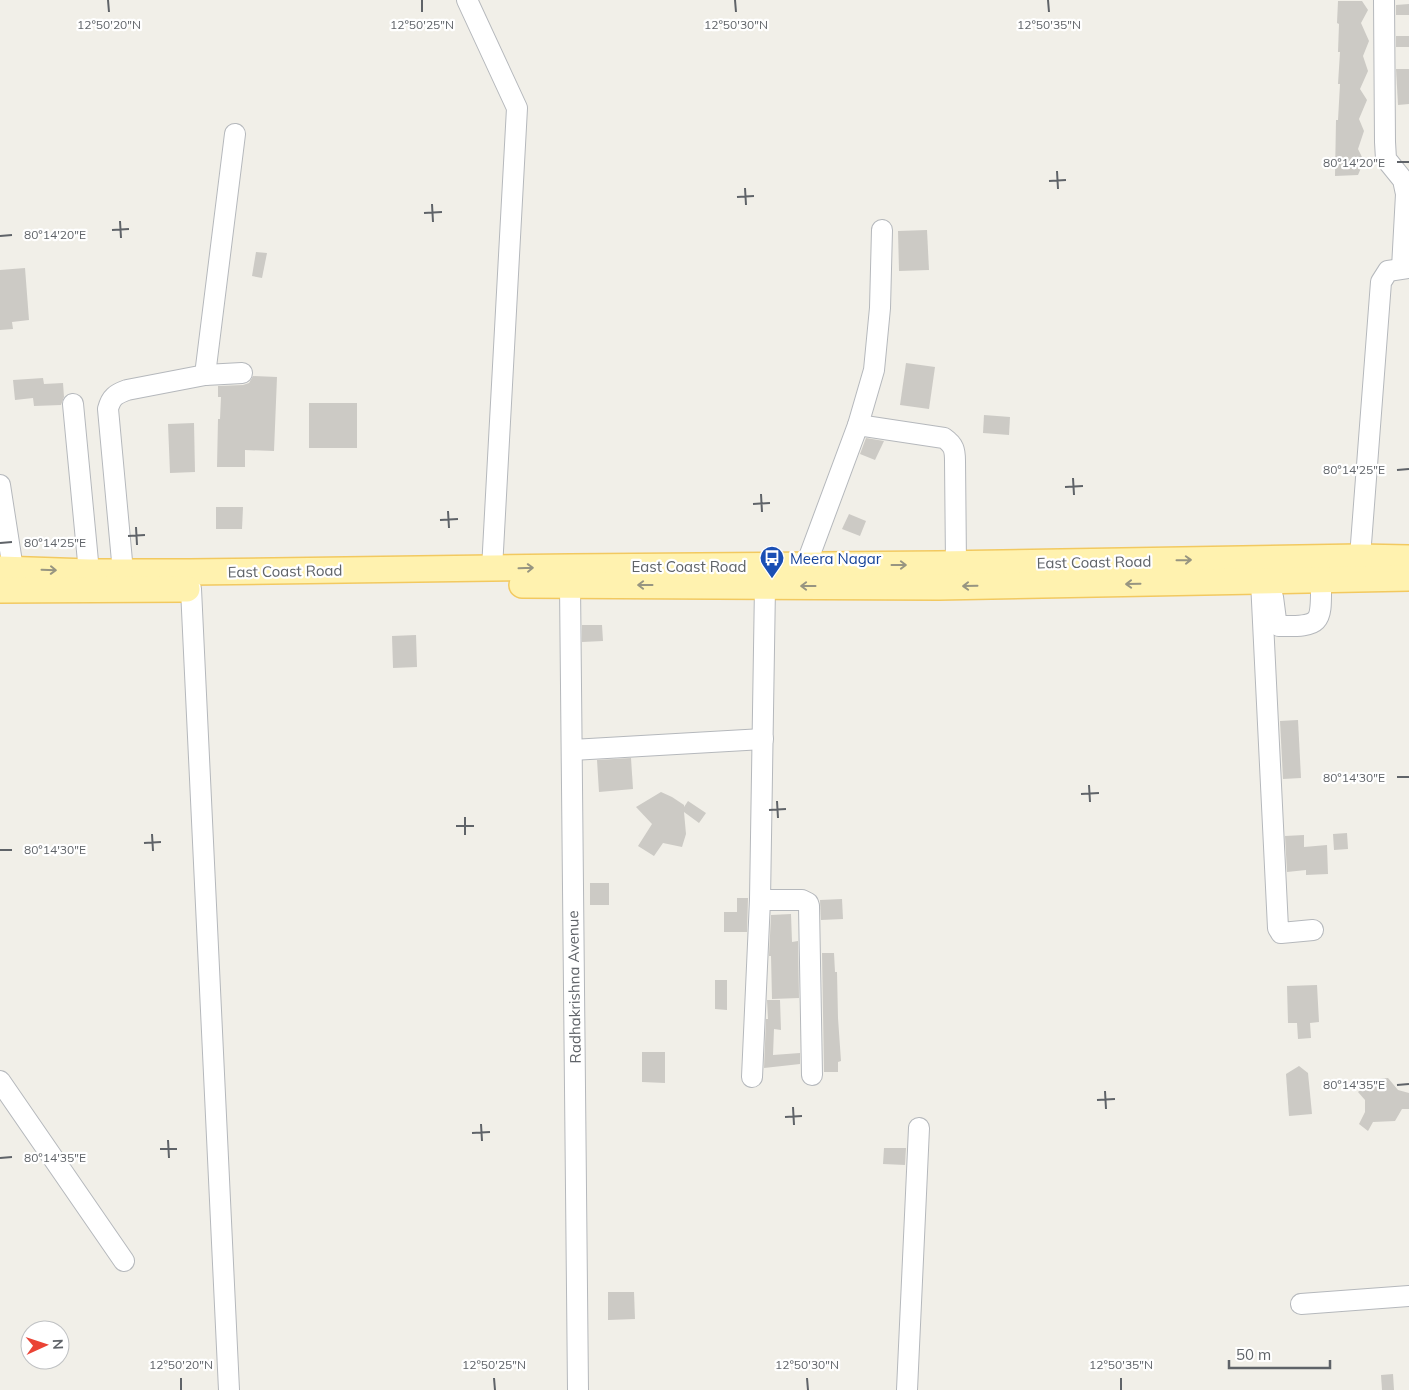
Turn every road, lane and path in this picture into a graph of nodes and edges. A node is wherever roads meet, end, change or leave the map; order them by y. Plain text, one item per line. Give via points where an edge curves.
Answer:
1 (467, 0) edge
2 (1384, 0) edge
3 (235, 134) dead end
4 (882, 230) dead end
5 (1406, 268) edge
6 (242, 373) dead end
7 (205, 375) junction
8 (73, 404) dead end
9 (858, 425) junction
10 (0, 485) edge
11 (1409, 558) edge
12 (956, 564) junction
13 (806, 565) junction
14 (1359, 568) junction
15 (6, 569) edge
16 (492, 569) junction
17 (89, 572) junction
18 (123, 572) junction
19 (1409, 578) edge
20 (1321, 580) junction
21 (1267, 581) junction
22 (570, 585) junction
23 (765, 586) junction
24 (0, 590) edge
25 (191, 590) junction
26 (763, 740) junction
27 (572, 750) junction
28 (760, 900) junction
29 (1313, 930) dead end
30 (812, 1075) dead end
31 (752, 1077) dead end
32 (0, 1081) edge
33 (918, 1128) dead end
34 (124, 1261) dead end
35 (1409, 1296) edge
36 (1301, 1304) dead end
37 (229, 1390) edge
38 (578, 1390) edge
39 (907, 1390) edge

1 - 16 street via 517,108
2 - 5 street via 1384,142 1386,159 1403,180 1406,194
3 - 7 street
4 - 9 street via 874,370
5 - 14 street via 1388,271 1382,282
6 - 7 street
7 - 18 street via 127,390 110,400 108,408
8 - 17 street
9 - 12 street via 944,438 951,443 955,449
9 - 13 street
10 - 15 street
11 - 14 main road, East Coast Road
13 -> 12 main road, East Coast Road
12 -> 14 main road, East Coast Road
16 -> 13 main road, East Coast Road
14 - 19 main road, East Coast Road
14 - 20 main road, East Coast Road
15 -> 17 main road, East Coast Road
16 - 18 main road, East Coast Road
17 - 18 main road, East Coast Road
20 - 21 main road, East Coast Road
20 - 21 street via 1317,620 1296,626 1277,624
21 -> 23 main road, East Coast Road via 939,587
21 - 29 street via 1278,928 1281,932
23 -> 22 main road, East Coast Road
22 - 25 main road, East Coast Road
22 - 27 street, Radhakrishna Avenue
23 - 26 street
24 - 25 main road, East Coast Road
25 - 37 street
26 - 27 street
26 - 28 street
27 - 38 street, Radhakrishna Avenue
28 - 30 street via 802,900 809,906
28 - 31 street
32 - 34 street
33 - 39 street
35 - 36 street

